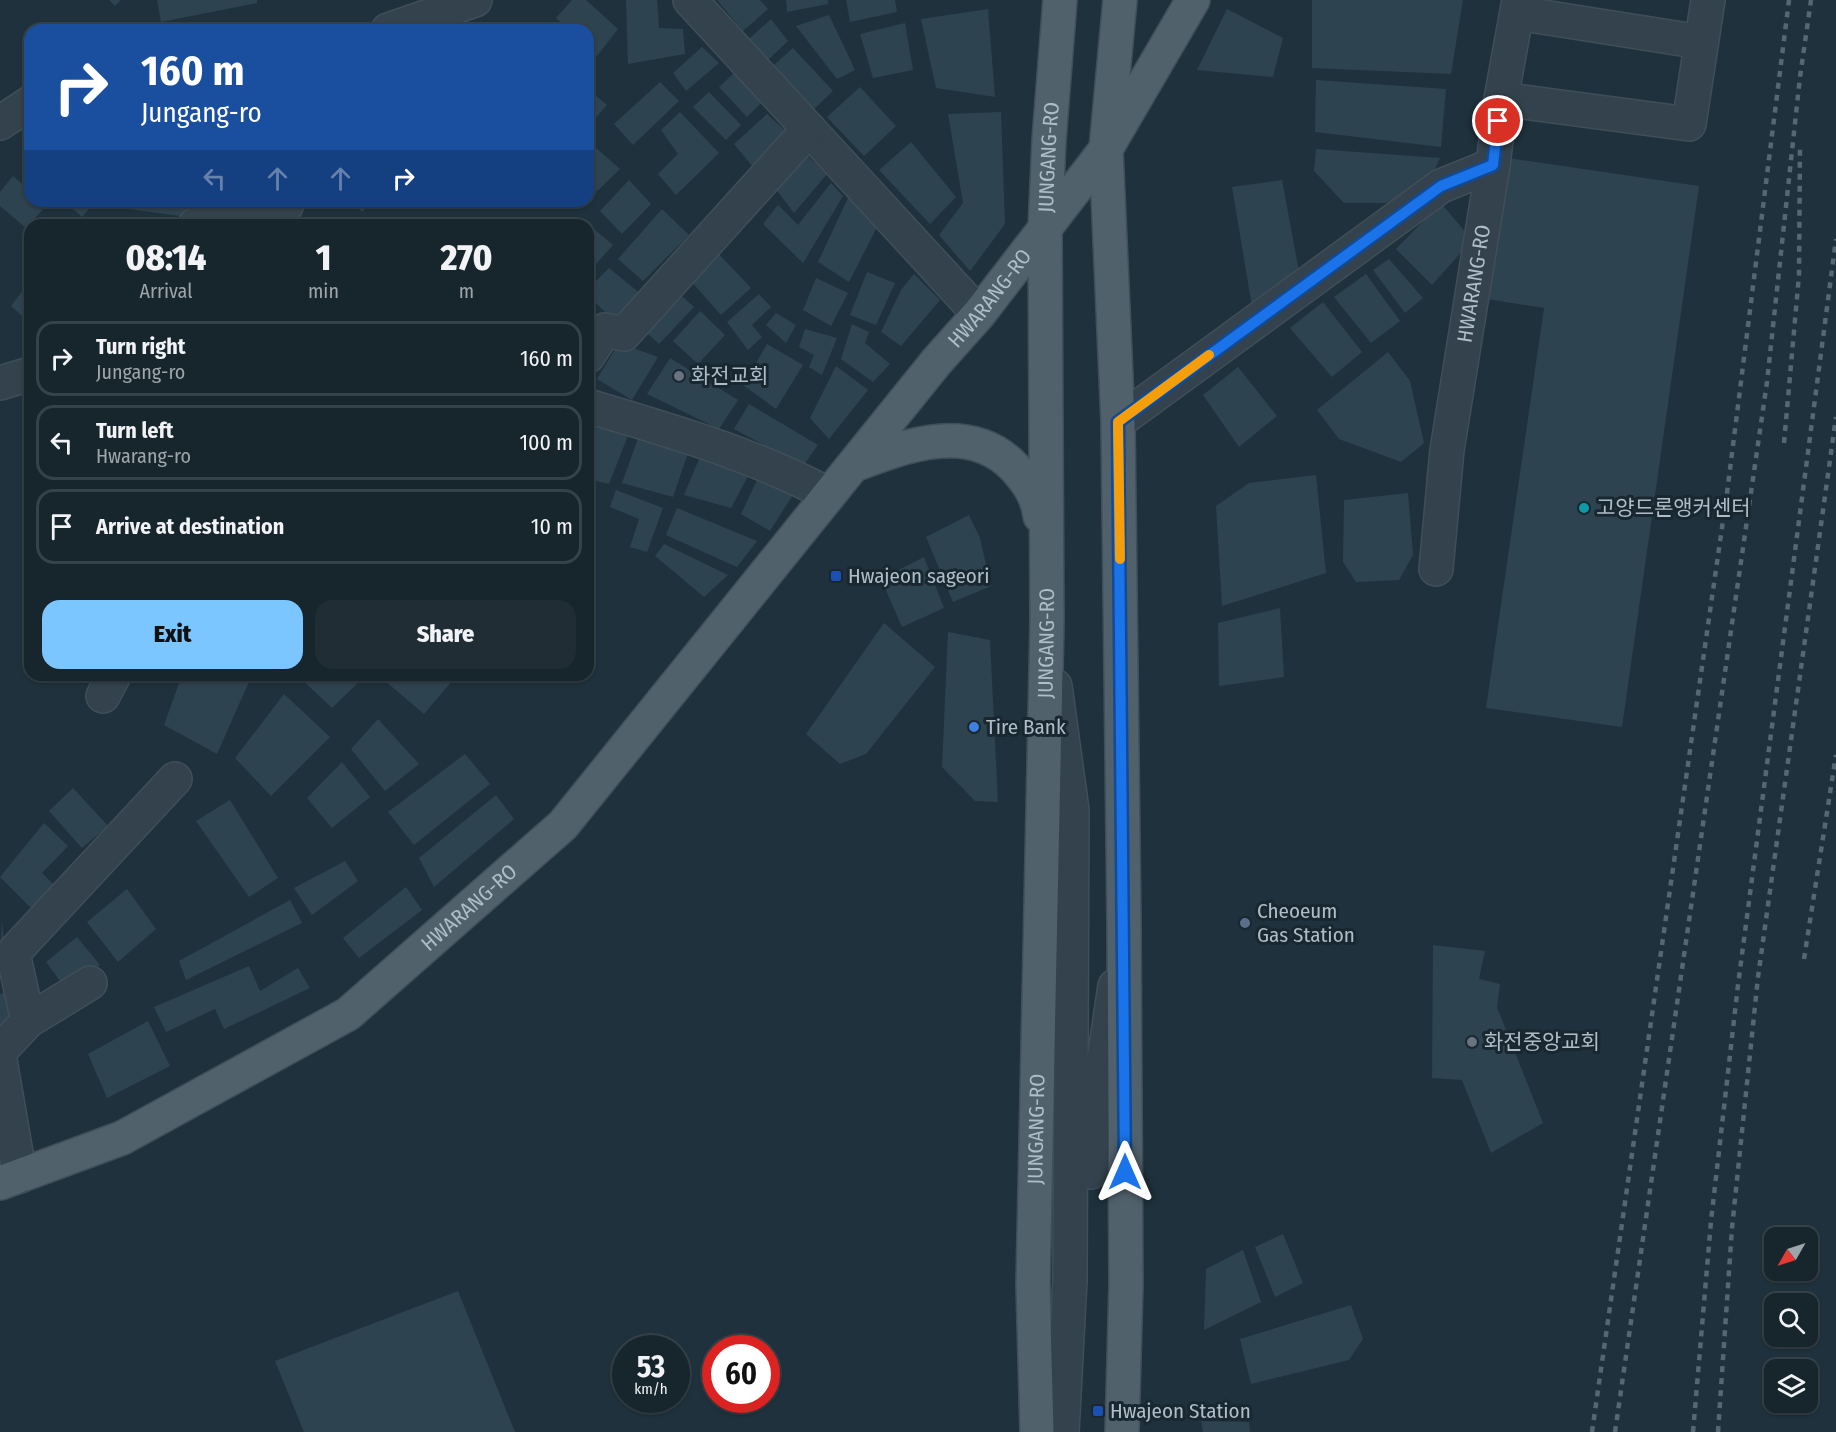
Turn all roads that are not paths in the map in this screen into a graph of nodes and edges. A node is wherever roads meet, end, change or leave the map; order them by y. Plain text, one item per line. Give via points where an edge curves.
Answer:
1 (475, 0) edge
2 (690, 0) edge
3 (1060, 0) edge
4 (1120, 0) edge
5 (1193, 0) edge
6 (1708, 0) edge
7 (1518, 7) edge
8 (405, 24) edge
9 (1701, 42) junction
10 (1501, 99) junction
11 (24, 107) edge
12 (0, 123) edge
13 (808, 129) junction
14 (1106, 149) junction
15 (1493, 165) junction
16 (286, 211) edge
17 (234, 219) edge
18 (1045, 229) junction
19 (980, 314) junction
20 (594, 347) edge
21 (24, 376) edge
22 (0, 383) edge
23 (594, 408) edge
24 (1118, 422) junction
25 (854, 465) junction
26 (829, 495) junction
27 (1045, 558) junction
28 (1436, 569) dead end
29 (1047, 622) junction
30 (175, 779) dead end
31 (1124, 923) junction
32 (90, 983) dead end
33 (28, 1021) junction
34 (0, 1051) edge
35 (0, 1060) edge
36 (10, 1179) edge
37 (1037, 1432) edge
38 (1062, 1432) edge
39 (1083, 1432) edge
40 (1122, 1432) edge

1 - 8 street
2 - 13 street
3 - 18 main road, JUNGANG-RO
4 - 14 main road
5 - 14 main road, HWARANG-RO
6 - 9 street
7 - 9 street
7 - 10 street, HWARANG-RO
9 - 10 street via 1689,124
10 - 15 street, HWARANG-RO
11 - 12 street
13 - 19 street
13 - 20 street via 624,333 605,330
14 - 18 main road, HWARANG-RO
14 - 24 main road
15 - 24 street via 1441,186
15 - 28 street, HWARANG-RO via 1447,450
16 - 17 street
18 - 19 main road, HWARANG-RO
18 - 27 main road, JUNGANG-RO
19 - 25 main road, HWARANG-RO
21 - 22 street
23 - 26 street via 755,459
24 - 31 main road
25 - 26 main road, HWARANG-RO
25 - 27 main road via 890,451 948,440 971,441 991,448 1011,464 1037,497
26 - 36 main road, HWARANG-RO via 562,825 348,1014 123,1138
27 - 29 main road, JUNGANG-RO
29 - 37 main road, JUNGANG-RO via 1033,1284
29 - 38 street via 1072,810 1070,1280
30 - 33 street via 13,952
31 - 39 street via 1094,1127
31 - 40 main road via 1126,1284
32 - 33 street
33 - 34 street
35 - 36 street

